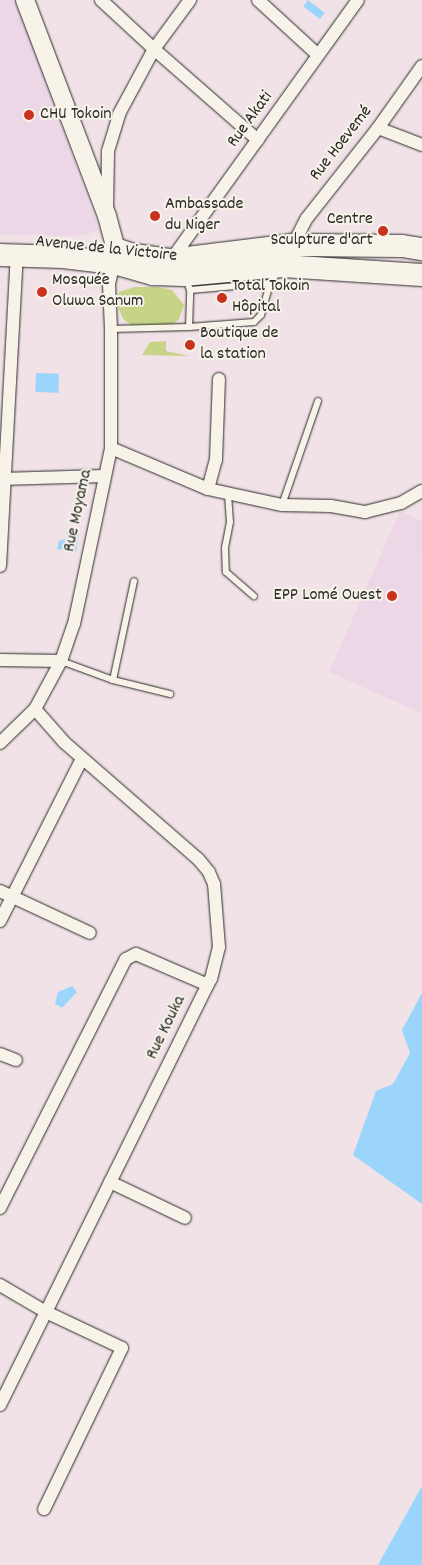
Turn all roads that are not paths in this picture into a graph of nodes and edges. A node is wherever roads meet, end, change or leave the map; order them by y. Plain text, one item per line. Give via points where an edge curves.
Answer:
1 (25, 0) edge
2 (101, 0) edge
3 (190, 0) edge
4 (258, 0) edge
5 (358, 0) edge
6 (154, 49) junction
7 (318, 55) junction
8 (422, 66) edge
9 (378, 128) junction
10 (258, 140) junction
11 (422, 145) edge
12 (107, 216) junction
13 (0, 241) edge
14 (293, 245) junction
15 (422, 249) edge
16 (9, 255) edge
17 (115, 256) junction
18 (276, 274) junction
19 (182, 275) junction
20 (422, 275) edge
21 (189, 327) junction
22 (111, 329) junction
23 (219, 379) dead end
24 (318, 402) dead end
25 (111, 448) junction
26 (104, 476) junction
27 (2, 479) edge
28 (208, 489) junction
29 (422, 491) edge
30 (228, 494) junction
31 (282, 504) junction
32 (0, 566) edge
33 (134, 581) dead end
34 (254, 596) dead end
35 (0, 660) edge
36 (61, 661) junction
37 (113, 680) junction
38 (170, 694) dead end
39 (35, 709) junction
40 (0, 743) edge
41 (82, 759) junction
42 (6, 894) edge
43 (0, 921) edge
44 (90, 933) dead end
45 (208, 985) junction
46 (0, 1054) edge
47 (16, 1060) dead end
48 (110, 1182) junction
49 (0, 1208) edge
50 (185, 1218) dead end
51 (0, 1285) edge
52 (46, 1312) junction
53 (0, 1405) edge
54 (44, 1509) dead end

1 - 12 street
2 - 6 street
3 - 6 street
4 - 7 street
5 - 7 street, Rue Akati
6 - 10 street
6 - 12 street via 125,100 112,134 108,151
7 - 10 street, Rue Akati
8 - 9 street, Rue Hoevemé
9 - 11 street
9 - 14 street, Rue Hoevemé via 307,218
10 - 19 street, Rue Akati
12 - 17 street
13 - 17 highway, Avenue de la Victoire
14 - 15 highway, Avenue de la Victoire
14 - 19 highway, Avenue de la Victoire
16 - 17 highway, Avenue de la Victoire
16 - 27 street
17 - 19 highway, Avenue de la Victoire via 134,255
17 - 19 highway, Avenue de la Victoire via 152,274
17 - 22 street, Rue Moyama via 108,284
18 - 19 highway
18 - 20 highway
18 - 21 lane via 260,315 254,322
19 - 21 lane
21 - 22 lane
22 - 25 street, Rue Moyama
23 - 28 street via 216,460
24 - 31 lane
25 - 26 street, Rue Moyama
25 - 28 street
26 - 27 street
26 - 36 street, Rue Moyama via 74,624
27 - 32 street
28 - 30 street
29 - 31 street via 400,503 366,512 331,506
30 - 31 street
30 - 34 lane via 230,522 224,548 226,572
33 - 37 lane
35 - 36 street
36 - 37 lane
36 - 39 street, Rue Moyama
37 - 38 lane
39 - 40 street, Rue Moyama
39 - 41 street, Rue Kouka
41 - 42 street
41 - 45 street, Rue Kouka via 209,872 214,884 219,947
42 - 43 street
42 - 44 street
45 - 48 street, Rue Kouka
45 - 49 street via 136,954 126,959
46 - 47 street
48 - 50 street
48 - 52 street, Rue Kouka
51 - 52 street
52 - 53 street, Rue Kouka
52 - 54 street via 122,1348

